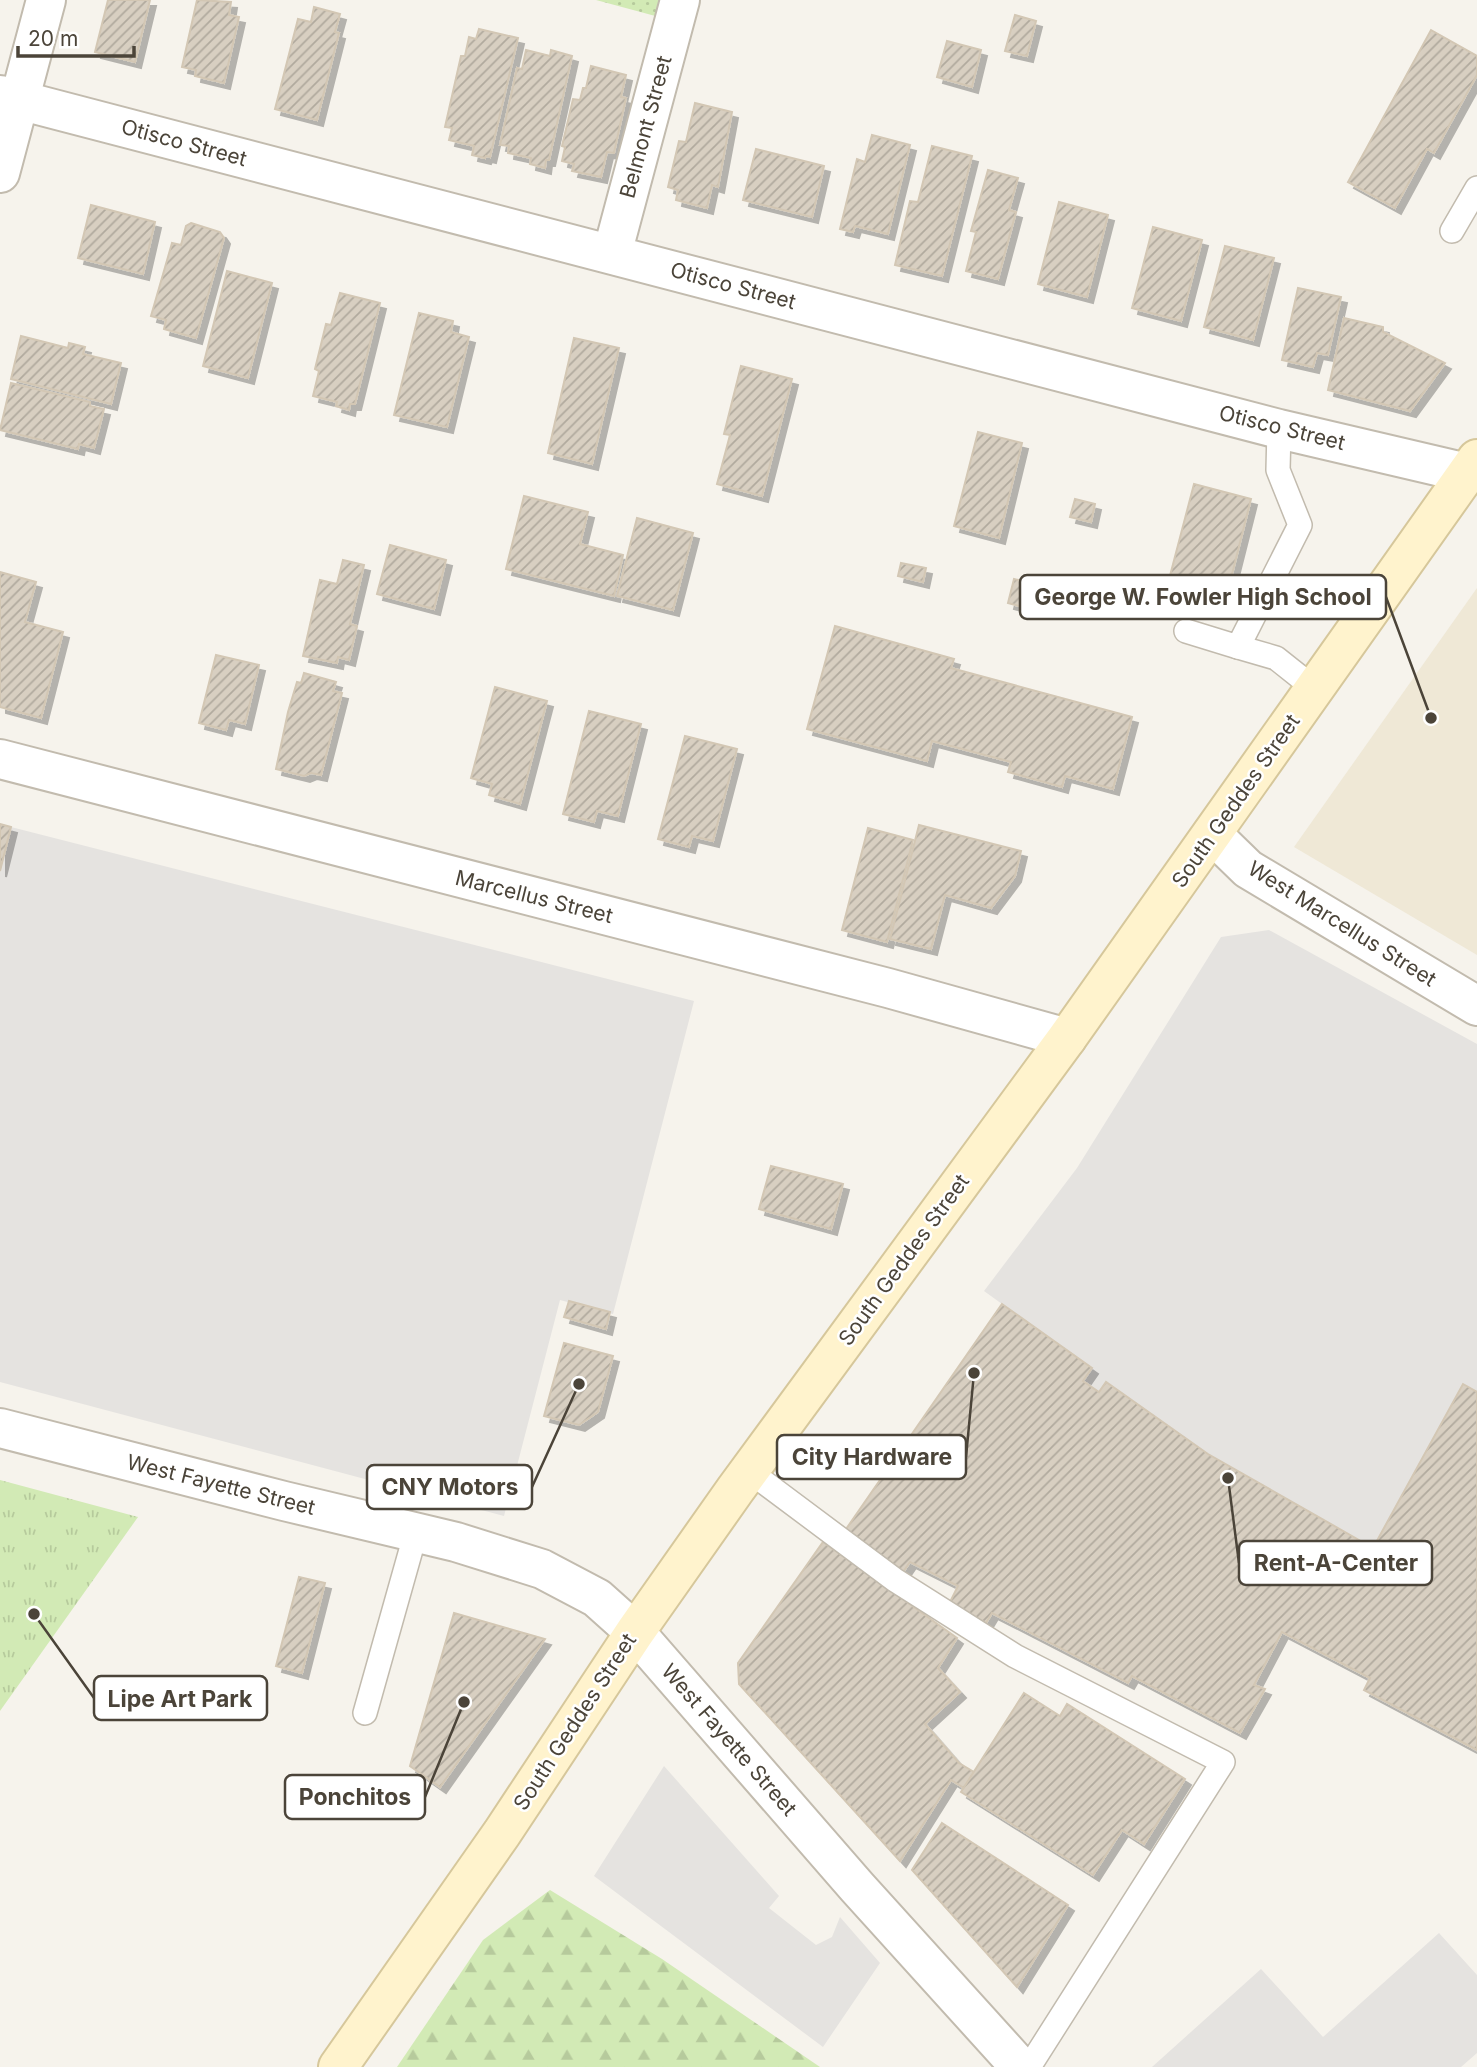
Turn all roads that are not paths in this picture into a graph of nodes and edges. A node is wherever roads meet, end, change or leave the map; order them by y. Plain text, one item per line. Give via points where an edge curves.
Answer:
1 (46, 0) edge
2 (680, 0) edge
3 (10, 97) edge
4 (0, 173) edge
5 (1477, 188) edge
6 (1452, 231) dead end
7 (612, 254) junction
8 (1279, 429) junction
9 (1472, 466) edge
10 (1186, 631) dead end
11 (1238, 647) junction
12 (1315, 689) junction
13 (0, 759) edge
14 (1212, 834) junction
15 (1477, 1006) edge
16 (1067, 1038) junction
17 (0, 1428) edge
18 (749, 1471) junction
19 (416, 1532) junction
20 (635, 1632) junction
21 (365, 1713) dead end
22 (338, 2067) edge
23 (1020, 2067) edge
24 (1029, 2067) edge

1 - 3 street
2 - 7 street, Belmont Street
3 - 4 street
3 - 7 street, Otisco Street
5 - 6 lane
7 - 8 street, Otisco Street
8 - 9 street, Otisco Street
8 - 11 lane via 1278,470 1300,524
9 - 12 main road, South Geddes Street
10 - 11 lane
11 - 12 lane via 1276,658
12 - 14 main road, South Geddes Street
13 - 16 street, Marcellus Street
14 - 15 street, West Marcellus Street via 1248,869
14 - 16 main road, South Geddes Street
16 - 18 main road, South Geddes Street
17 - 19 street, West Fayette Street
18 - 20 main road, South Geddes Street
18 - 24 lane via 895,1580 1015,1656 1223,1762
19 - 20 street, West Fayette Street via 542,1569 597,1598
19 - 21 lane
20 - 22 main road, South Geddes Street
20 - 23 street, West Fayette Street

